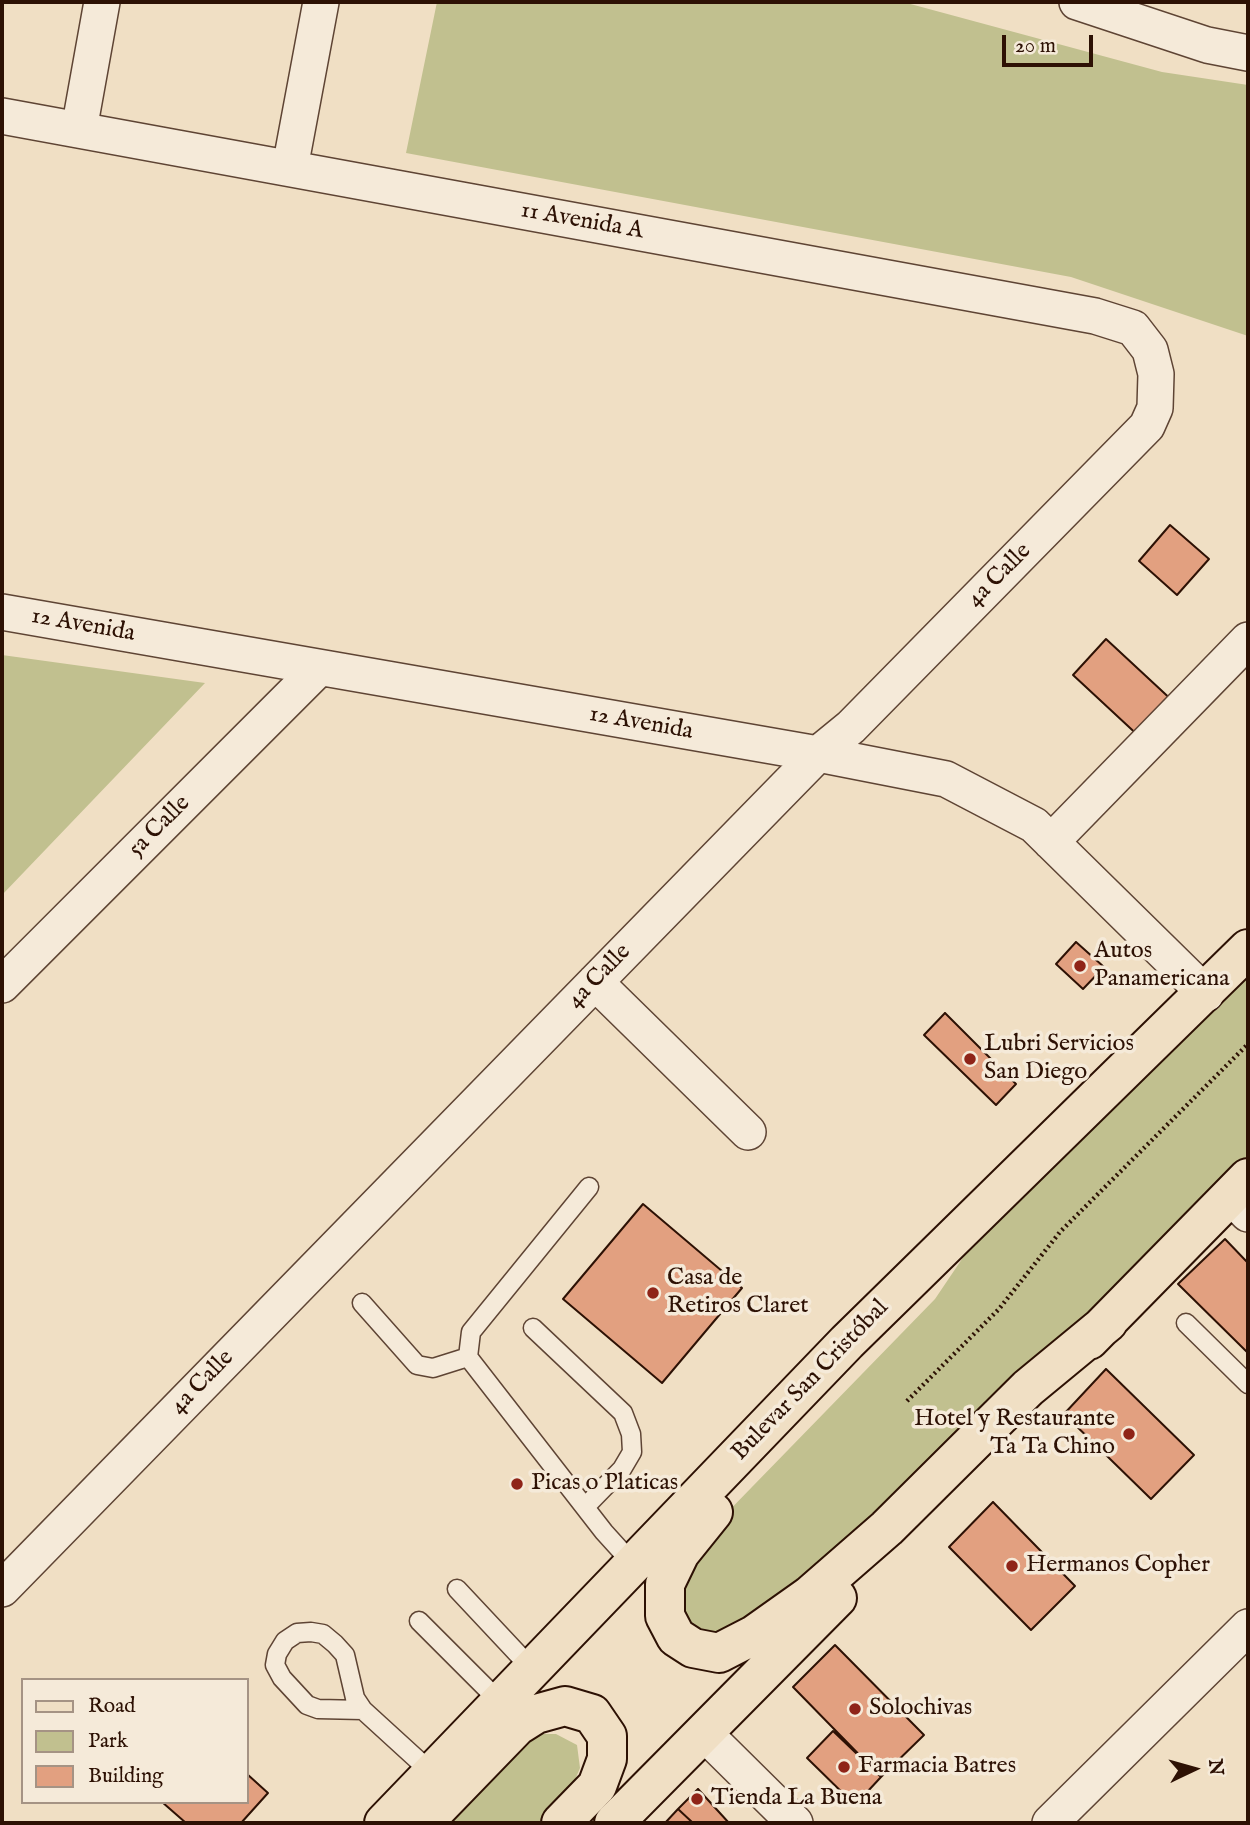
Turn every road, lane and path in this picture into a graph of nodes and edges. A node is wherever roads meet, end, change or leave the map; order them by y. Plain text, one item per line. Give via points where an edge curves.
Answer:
1 (102, 2) edge
2 (321, 2) edge
3 (1077, 2) edge
4 (1248, 53) edge
5 (2, 116) edge
6 (79, 130) junction
7 (290, 168) junction
8 (1150, 350) joint
9 (2, 612) edge
10 (1248, 640) edge
11 (318, 669) junction
12 (818, 754) junction
13 (1051, 842) junction
14 (1248, 949) edge
15 (595, 982) junction
16 (2, 985) edge
17 (1206, 993) junction
18 (1248, 1044) edge
19 (748, 1132) dead end
20 (589, 1187) dead end
21 (1242, 1196) edge
22 (992, 1197) junction
23 (362, 1303) dead end
24 (1108, 1322) junction
25 (1186, 1323) dead end
26 (533, 1328) dead end
27 (468, 1357) junction
28 (1248, 1384) edge
29 (907, 1401) dead end
30 (586, 1506) junction
31 (633, 1564) junction
32 (2, 1589) edge
33 (457, 1589) dead end
34 (419, 1620) dead end
35 (1248, 1627) edge
36 (532, 1669) junction
37 (500, 1702) junction
38 (362, 1710) junction
39 (704, 1734) junction
40 (432, 1773) junction
41 (384, 1823) edge
42 (423, 1823) edge
43 (561, 1823) edge
44 (614, 1823) edge
45 (795, 1823) edge
46 (1050, 1823) edge

1 - 6 street
2 - 7 street
3 - 4 street via 1207,45
5 - 6 street, 11 Avenida A
6 - 7 street, 11 Avenida A
7 - 8 street, 11 Avenida A via 1095,316 1133,328
8 - 12 street, 4a Calle via 1156,374 1154,408 1147,426 851,727
9 - 11 street, 12 Avenida
10 - 13 street
11 - 12 street, 12 Avenida
11 - 16 street, 5a Calle
12 - 13 street, 12 Avenida via 946,779 1034,825
12 - 15 street, 4a Calle
13 - 17 street, 12 Avenida
14 - 17 main road, Bulevar San Cristóbal
15 - 19 street
15 - 32 street, 4a Calle
17 - 22 main road, Bulevar San Cristóbal
18 - 29 path via 1060,1232 999,1309
20 - 27 lane via 471,1332
21 - 24 main road
22 - 24 main road via 938,1279 722,1502 680,1553 665,1584 665,1616 676,1637 693,1648 719,1653 754,1635 808,1596 887,1528 1028,1388
22 - 31 main road, Bulevar San Cristóbal
23 - 27 lane via 417,1365 433,1368
24 - 39 main road
25 - 28 lane
26 - 30 lane via 623,1413 631,1434 632,1452 622,1469
27 - 30 lane
30 - 31 lane
31 - 36 main road, Bulevar San Cristóbal
33 - 36 lane
34 - 37 lane
35 - 46 street
36 - 37 main road, Bulevar San Cristóbal
37 - 40 main road, Bulevar San Cristóbal
38 - 38 lane via 307,1705 275,1665 285,1641 297,1633 311,1632 323,1634 335,1644 345,1655
38 - 40 lane
39 - 44 main road
39 - 45 street
40 - 41 main road, Bulevar San Cristóbal
42 - 43 main road via 517,1726 536,1714 565,1706 592,1714 607,1735 607,1759 597,1786

